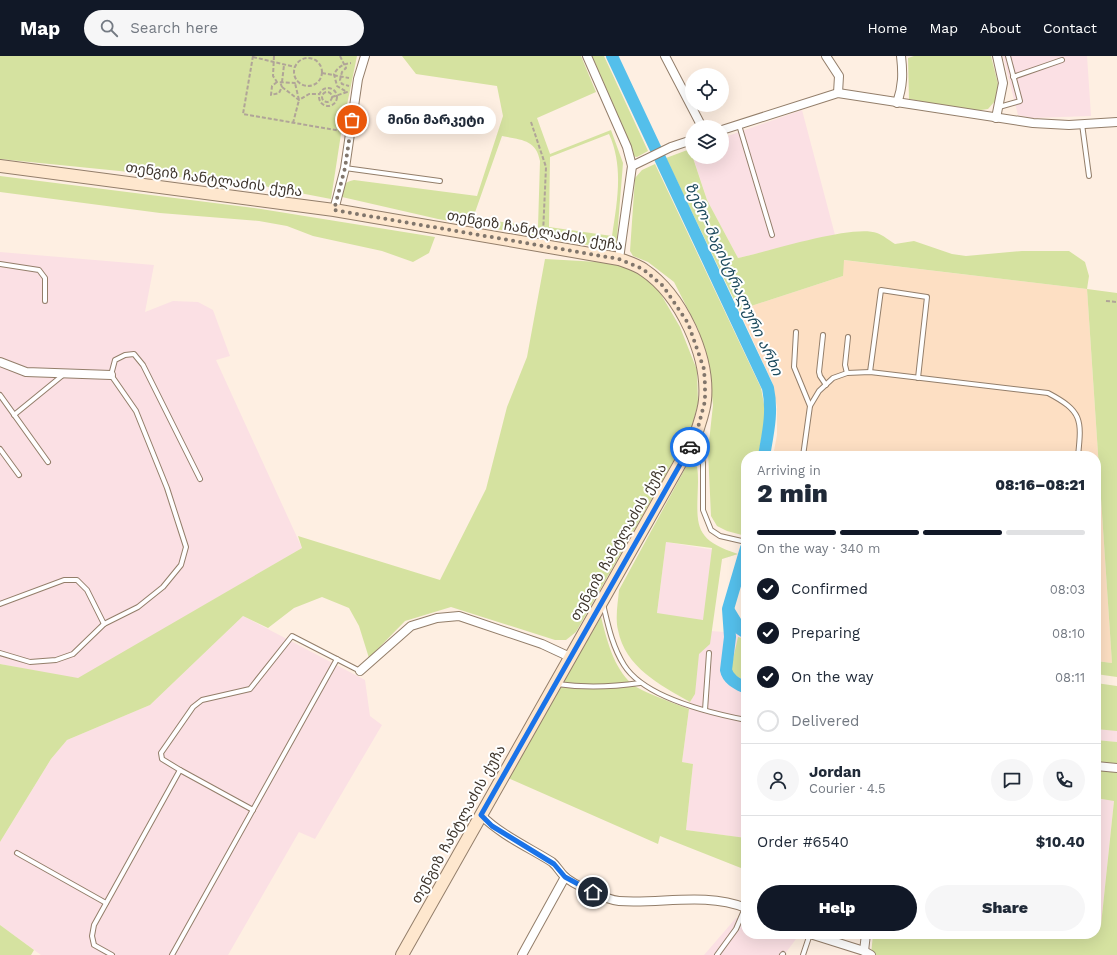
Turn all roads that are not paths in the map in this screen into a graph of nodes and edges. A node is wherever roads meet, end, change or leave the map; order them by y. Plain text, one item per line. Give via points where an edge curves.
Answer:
1 (365, 56) edge
2 (587, 56) edge
3 (665, 56) edge
4 (826, 56) edge
5 (901, 56) edge
6 (996, 56) edge
7 (1008, 56) edge
8 (1062, 60) dead end
9 (1014, 77) junction
10 (838, 93) junction
11 (897, 102) junction
12 (998, 107) junction
13 (996, 118) junction
14 (698, 120) edge
15 (1117, 122) edge
16 (1082, 124) junction
17 (739, 125) junction
18 (729, 128) edge
19 (685, 142) edge
20 (0, 166) edge
21 (632, 166) junction
22 (345, 168) junction
23 (1089, 176) dead end
24 (440, 181) dead end
25 (334, 210) junction
26 (772, 235) dead end
27 (619, 259) junction
28 (0, 264) edge
29 (45, 301) dead end
30 (796, 332) dead end
31 (823, 335) dead end
32 (848, 337) dead end
33 (0, 362) edge
34 (870, 372) junction
35 (65, 373) junction
36 (846, 373) junction
37 (111, 375) junction
38 (918, 378) junction
39 (826, 385) junction
40 (0, 395) edge
41 (810, 406) junction
42 (14, 415) junction
43 (696, 435) junction
44 (0, 449) edge
45 (804, 451) edge
46 (1078, 451) edge
47 (48, 462) dead end
48 (19, 475) dead end
49 (200, 479) dead end
50 (741, 541) edge
51 (602, 602) junction
52 (0, 604) edge
53 (104, 624) junction
54 (0, 653) edge
55 (709, 654) dead end
56 (570, 657) junction
57 (337, 660) junction
58 (360, 671) joint
59 (640, 683) junction
60 (554, 684) junction
61 (705, 710) junction
62 (741, 719) edge
63 (1101, 766) edge
64 (1117, 768) edge
65 (180, 770) junction
66 (253, 810) junction
67 (481, 815) junction
68 (17, 853) dead end
69 (565, 877) junction
70 (106, 903) junction
71 (741, 906) edge
72 (741, 917) edge
73 (808, 939) edge
74 (825, 939) edge
75 (867, 939) edge
76 (868, 953) edge
77 (112, 955) edge
78 (172, 955) edge
79 (402, 955) edge
80 (522, 955) edge
81 (717, 955) edge
82 (803, 955) edge

1 - 22 street via 358,81
2 - 21 street via 627,147
3 - 14 street
4 - 10 street via 839,76
5 - 11 street via 902,90
6 - 12 street via 1003,83
7 - 9 lane
8 - 9 lane
9 - 12 lane via 1020,102
10 - 11 street
10 - 17 street
11 - 13 street
12 - 13 street
13 - 16 street via 1033,123
15 - 16 street
16 - 23 lane
17 - 18 street
17 - 26 lane
19 - 21 street
20 - 25 street, თენგიზ ჩანტლაძის ქუჩა
21 - 27 street
22 - 24 lane
22 - 25 street
25 - 27 street, თენგიზ ჩანტლაძის ქუჩა
27 - 43 street, თენგიზ ჩანტლაძის ქუჩა via 643,269 663,286 688,323 704,369 705,401
28 - 29 lane via 39,270 45,278
30 - 41 lane via 794,367
31 - 39 lane via 819,372
32 - 36 lane
33 - 35 street via 26,372
34 - 36 lane
34 - 38 lane
34 - 38 lane via 881,290 927,296
35 - 37 street
35 - 42 lane
36 - 39 lane via 833,378
37 - 49 lane via 116,360 134,354 143,365
37 - 53 lane via 136,411 167,488 186,547 182,565 162,587 138,607
38 - 46 lane via 1048,393 1067,402 1078,415
39 - 41 lane
40 - 42 lane
41 - 45 lane
42 - 47 lane
43 - 50 lane via 703,463 703,510 711,530
43 - 51 street, თენგიზ ჩანტლაძის ქუჩა
44 - 48 lane
51 - 56 street, თენგიზ ჩანტლაძის ქუჩა
51 - 59 lane via 611,638 624,665
52 - 53 lane via 64,580 77,580 87,590
53 - 54 lane via 73,654 56,660 30,662
55 - 61 lane
56 - 58 street via 542,644 459,616 437,618 411,626
56 - 60 street, თენგიზ ჩანტლაძის ქუჩა
57 - 58 lane
57 - 65 lane via 292,636 250,689 202,700 193,707 161,753 162,759
57 - 66 lane
59 - 60 lane via 612,687
59 - 61 lane via 673,701
60 - 67 street, თენგიზ ჩანტლაძის ქუჩა
61 - 62 lane
63 - 64 street
65 - 66 lane
65 - 70 lane
66 - 78 lane
67 - 69 street via 492,826 554,864
67 - 79 street, თენგიზ ჩანტლაძის ქუჩა
68 - 70 lane
69 - 71 street via 593,892 618,901 698,898
69 - 80 street
70 - 77 lane via 94,925 92,936 94,946
72 - 81 lane via 736,929
73 - 82 lane
74 - 76 street
75 - 76 street

